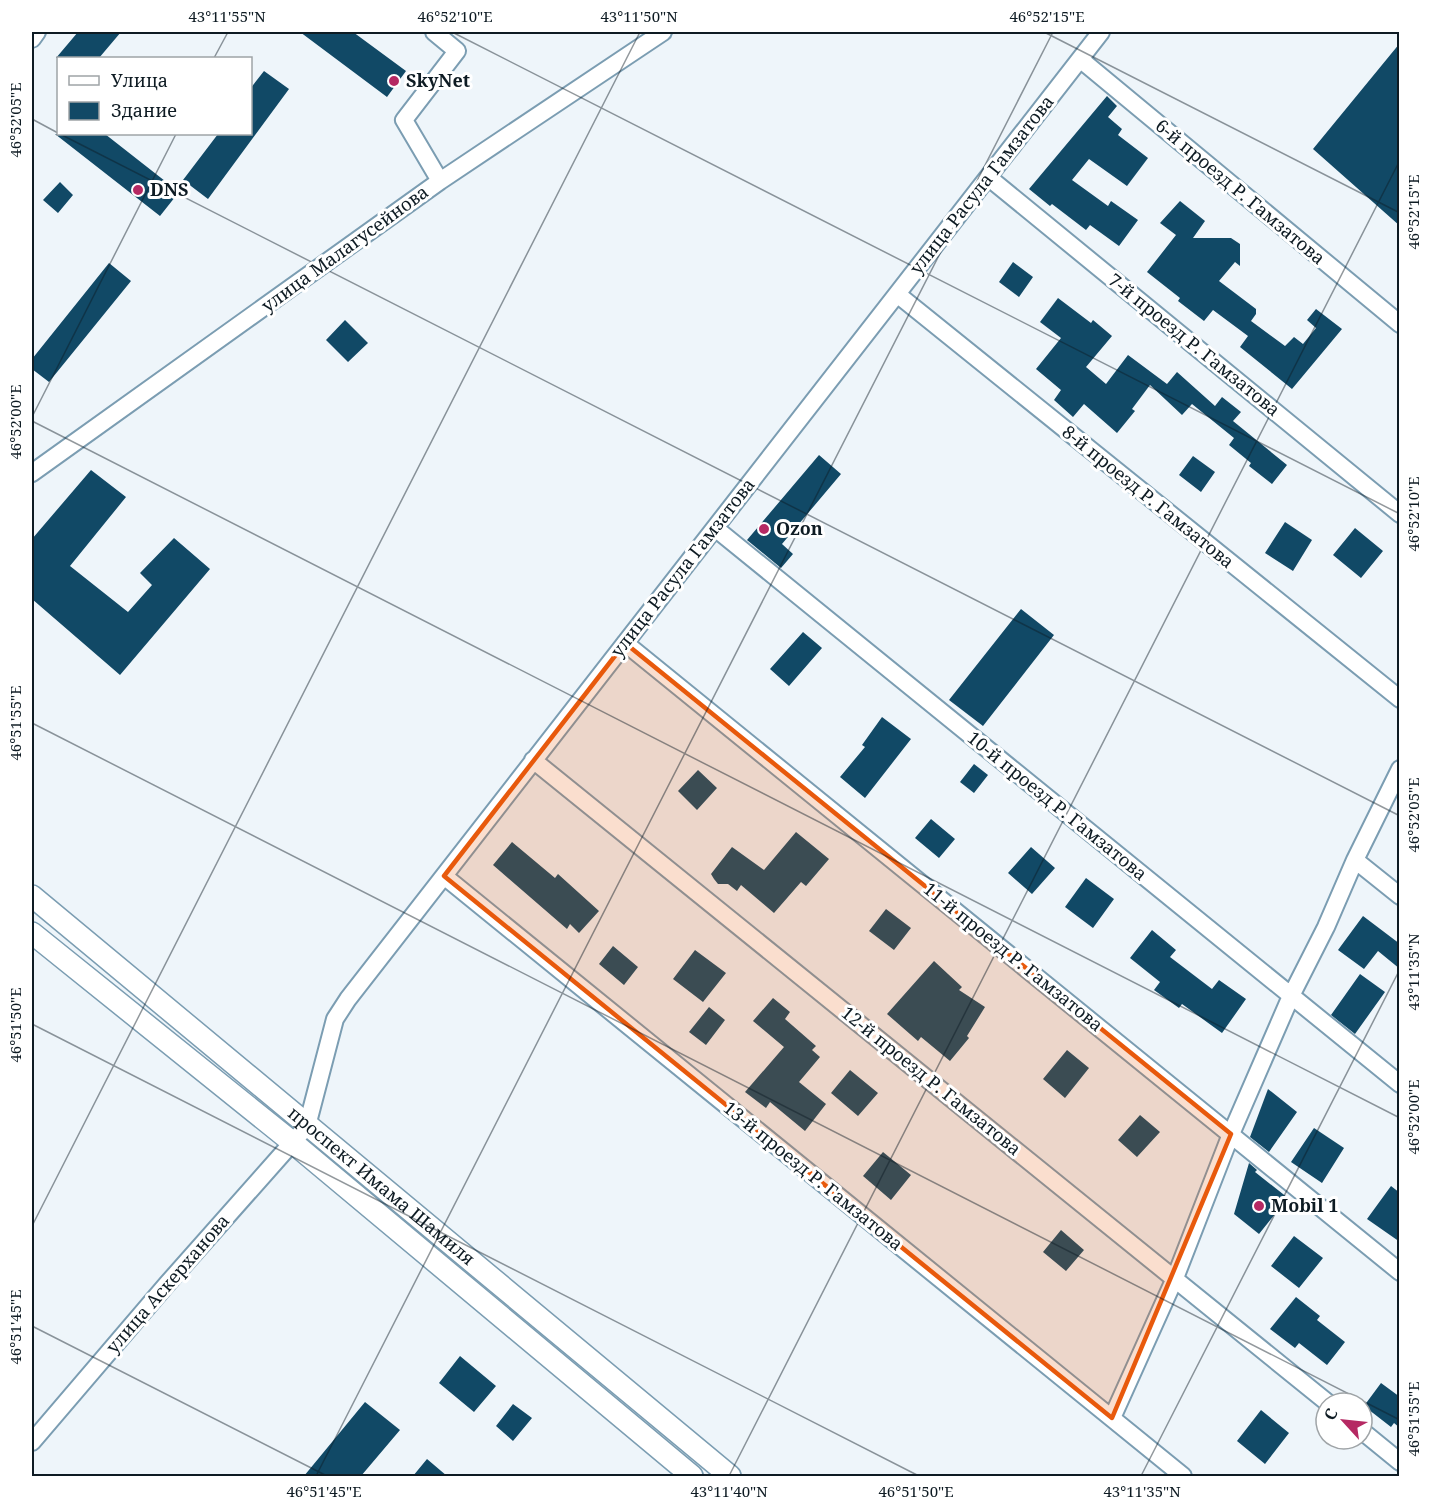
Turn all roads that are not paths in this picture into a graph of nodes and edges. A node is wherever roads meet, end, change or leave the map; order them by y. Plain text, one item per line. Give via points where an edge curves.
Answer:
1 (37, 32) edge
2 (434, 32) edge
3 (663, 32) edge
4 (1101, 32) edge
5 (32, 39) edge
6 (1080, 59) junction
7 (988, 177) junction
8 (440, 181) junction
9 (897, 294) junction
10 (1400, 324) edge
11 (32, 473) edge
12 (1400, 514) edge
13 (715, 528) junction
14 (625, 643) junction
15 (1400, 699) edge
16 (533, 760) junction
17 (1400, 769) edge
18 (1355, 860) junction
19 (444, 876) junction
20 (32, 896) edge
21 (1400, 896) edge
22 (32, 933) edge
23 (1291, 996) junction
24 (1400, 1084) edge
25 (307, 1126) junction
26 (1231, 1134) junction
27 (292, 1142) junction
28 (1400, 1272) edge
29 (1175, 1278) junction
30 (1314, 1392) edge
31 (1112, 1418) junction
32 (1374, 1441) edge
33 (32, 1442) edge
34 (1400, 1462) edge
35 (692, 1476) edge
36 (730, 1476) edge
37 (1183, 1476) edge

1 - 5 street
2 - 8 street via 457,51 404,120
3 - 8 street, улица Малагусейнова
4 - 6 street, улица Расула Гамзатова
6 - 7 street, улица Расула Гамзатова
6 - 10 street, 6-й проезд Р. Гамзатова
7 - 9 street, улица Расула Гамзатова
7 - 12 street, 7-й проезд Р. Гамзатова
8 - 11 street, улица Малагусейнова
9 - 13 street, улица Расула Гамзатова
9 - 15 street, 8-й проезд Р. Гамзатова
13 - 14 street, улица Расула Гамзатова
13 - 23 street, 10-й проезд Р. Гамзатова
14 - 16 street, улица Расула Гамзатова
14 - 26 street, 11-й проезд Р. Гамзатова
16 - 19 street, улица Расула Гамзатова
16 - 29 street, 12-й проезд Р. Гамзатова
17 - 18 street
18 - 21 street
18 - 23 street
19 - 25 street, улица Расула Гамзатова via 335,1018
19 - 31 street, 13-й проезд Р. Гамзатова
20 - 25 main road, проспект Имама Шамиля
22 - 27 main road, проспект Имама Шамиля
23 - 24 street, 10-й проезд Р. Гамзатова
23 - 26 street
25 - 27 street, улица Аскерханова
25 - 36 main road, проспект Имама Шамиля
26 - 28 street, 11-й проезд Р. Гамзатова
26 - 29 street
27 - 33 street, улица Аскерханова
27 - 35 main road, проспект Имама Шамиля
29 - 30 street, 12-й проезд Р. Гамзатова
29 - 31 street
31 - 37 street, 13-й проезд Р. Гамзатова
32 - 34 street

